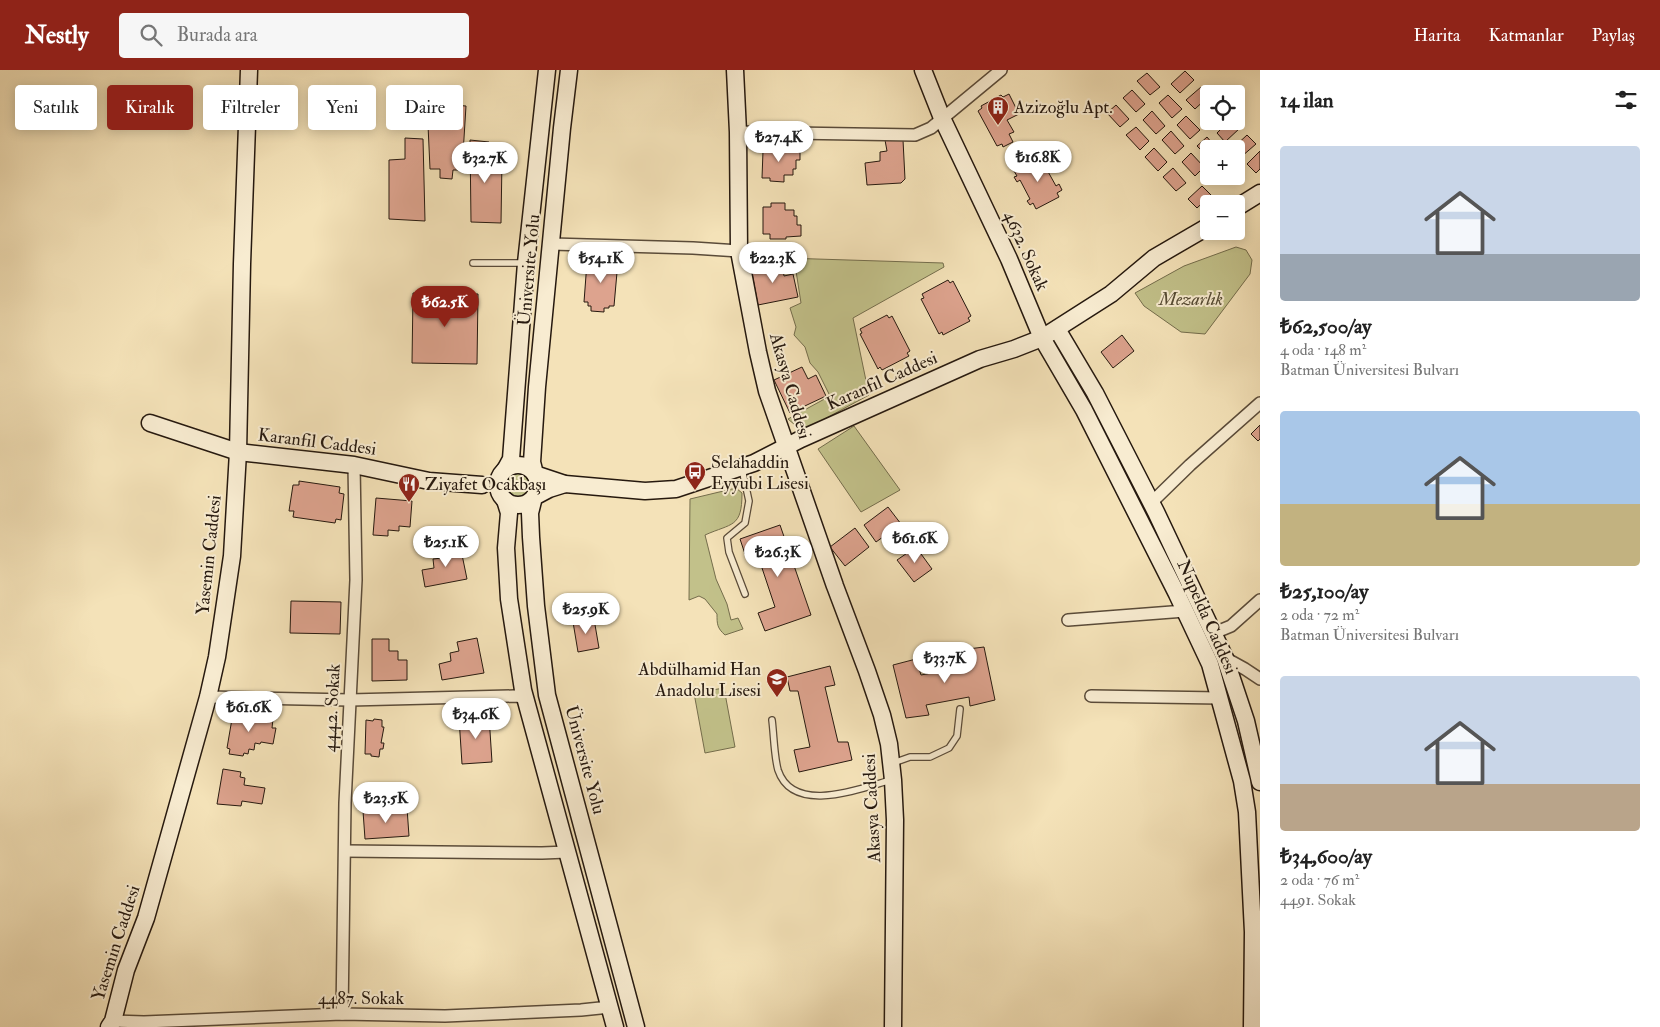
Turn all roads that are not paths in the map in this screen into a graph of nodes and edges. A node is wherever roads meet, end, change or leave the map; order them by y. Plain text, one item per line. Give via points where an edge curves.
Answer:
1 (249, 70) edge
2 (547, 70) edge
3 (569, 70) edge
4 (736, 70) edge
5 (923, 70) edge
6 (1001, 70) edge
7 (942, 118) junction
8 (738, 132) junction
9 (1260, 193) edge
10 (1245, 202) edge
11 (1200, 231) edge
12 (552, 244) junction
13 (739, 252) junction
14 (473, 263) dead end
15 (526, 263) junction
16 (1057, 329) junction
17 (1042, 338) junction
18 (1260, 403) edge
19 (150, 423) dead end
20 (786, 446) junction
21 (238, 452) junction
22 (354, 464) junction
23 (741, 467) junction
24 (503, 473) junction
25 (535, 474) junction
26 (565, 484) junction
27 (482, 485) junction
28 (503, 497) junction
29 (534, 497) junction
30 (1151, 503) junction
31 (745, 594) dead end
32 (1260, 600) edge
33 (1185, 611) junction
34 (1068, 620) dead end
35 (1214, 633) junction
36 (1226, 658) junction
37 (1260, 679) edge
38 (1091, 696) dead end
39 (208, 697) junction
40 (525, 697) junction
41 (1220, 698) junction
42 (350, 700) junction
43 (960, 709) dead end
44 (772, 720) dead end
45 (892, 772) junction
46 (1260, 782) edge
47 (345, 852) junction
48 (567, 852) junction
49 (610, 1007) junction
50 (342, 1014) junction
51 (111, 1024) edge
52 (615, 1027) edge
53 (636, 1027) edge
54 (893, 1027) edge
55 (1252, 1027) edge

1 - 21 street, Yasemin Caddesi
2 - 15 street
3 - 12 street, Üniversite Yolu
4 - 8 street, Akasya Caddesi
5 - 7 street, 4632. Sokak
6 - 7 street
7 - 8 street via 931,128 915,135
7 - 17 street, 4632. Sokak via 1009,259
8 - 13 street, Akasya Caddesi
9 - 10 street
11 - 16 street, Karanfil Caddesi via 1154,258 1111,294
12 - 13 street
12 - 25 street, Üniversite Yolu via 537,387 532,462
13 - 20 street, Akasya Caddesi via 767,391
14 - 15 lane
15 - 24 street via 511,459
16 - 17 street, Karanfil Caddesi
16 - 30 street, Nupelda Caddesi via 1095,393
17 - 20 street, Karanfil Caddesi via 980,359
17 - 33 street, Nupelda Caddesi via 1084,410
18 - 30 street
19 - 21 street, Karanfil Caddesi
20 - 23 street, Karanfil Caddesi
20 - 45 street, Akasya Caddesi via 882,715
21 - 22 street, Karanfil Caddesi
21 - 39 street, Yasemin Caddesi via 232,556
22 - 27 street, Karanfil Caddesi via 429,481
22 - 42 street, 4442. Sokak via 356,580
23 - 26 street, Karanfil Caddesi via 676,489
23 - 31 lane via 749,501 745,523 728,538 729,552
24 - 25 street via 511,466 524,465
24 - 27 street
24 - 28 street via 498,488
25 - 26 street
25 - 29 street via 538,485
26 - 29 street
27 - 28 street
28 - 29 street via 510,503 523,504
28 - 40 street via 509,513 506,548 509,599
29 - 53 street, Üniversite Yolu via 530,514 531,537 548,695
30 - 35 street, Nupelda Caddesi
32 - 35 street via 1231,626
33 - 34 street
33 - 41 street, Nupelda Caddesi via 1210,664
35 - 36 street, Nupelda Caddesi
36 - 37 street
36 - 46 street, Nupelda Caddesi via 1246,721
38 - 41 street
39 - 42 street
39 - 51 street, Yasemin Caddesi via 146,918 126,970
40 - 42 street
40 - 48 street
41 - 55 street, Nupelda Caddesi via 1247,812 1253,932
42 - 47 street, 4442. Sokak
43 - 45 lane via 957,736 949,748 930,757 910,757
44 - 45 lane via 778,769 785,783 796,792 814,796 848,792
45 - 54 street, Akasya Caddesi via 895,820
47 - 48 street
47 - 50 street, 4442. Sokak
48 - 49 street
49 - 50 street, 4487. Sokak via 445,1016
49 - 52 street
50 - 51 street, 4487. Sokak

